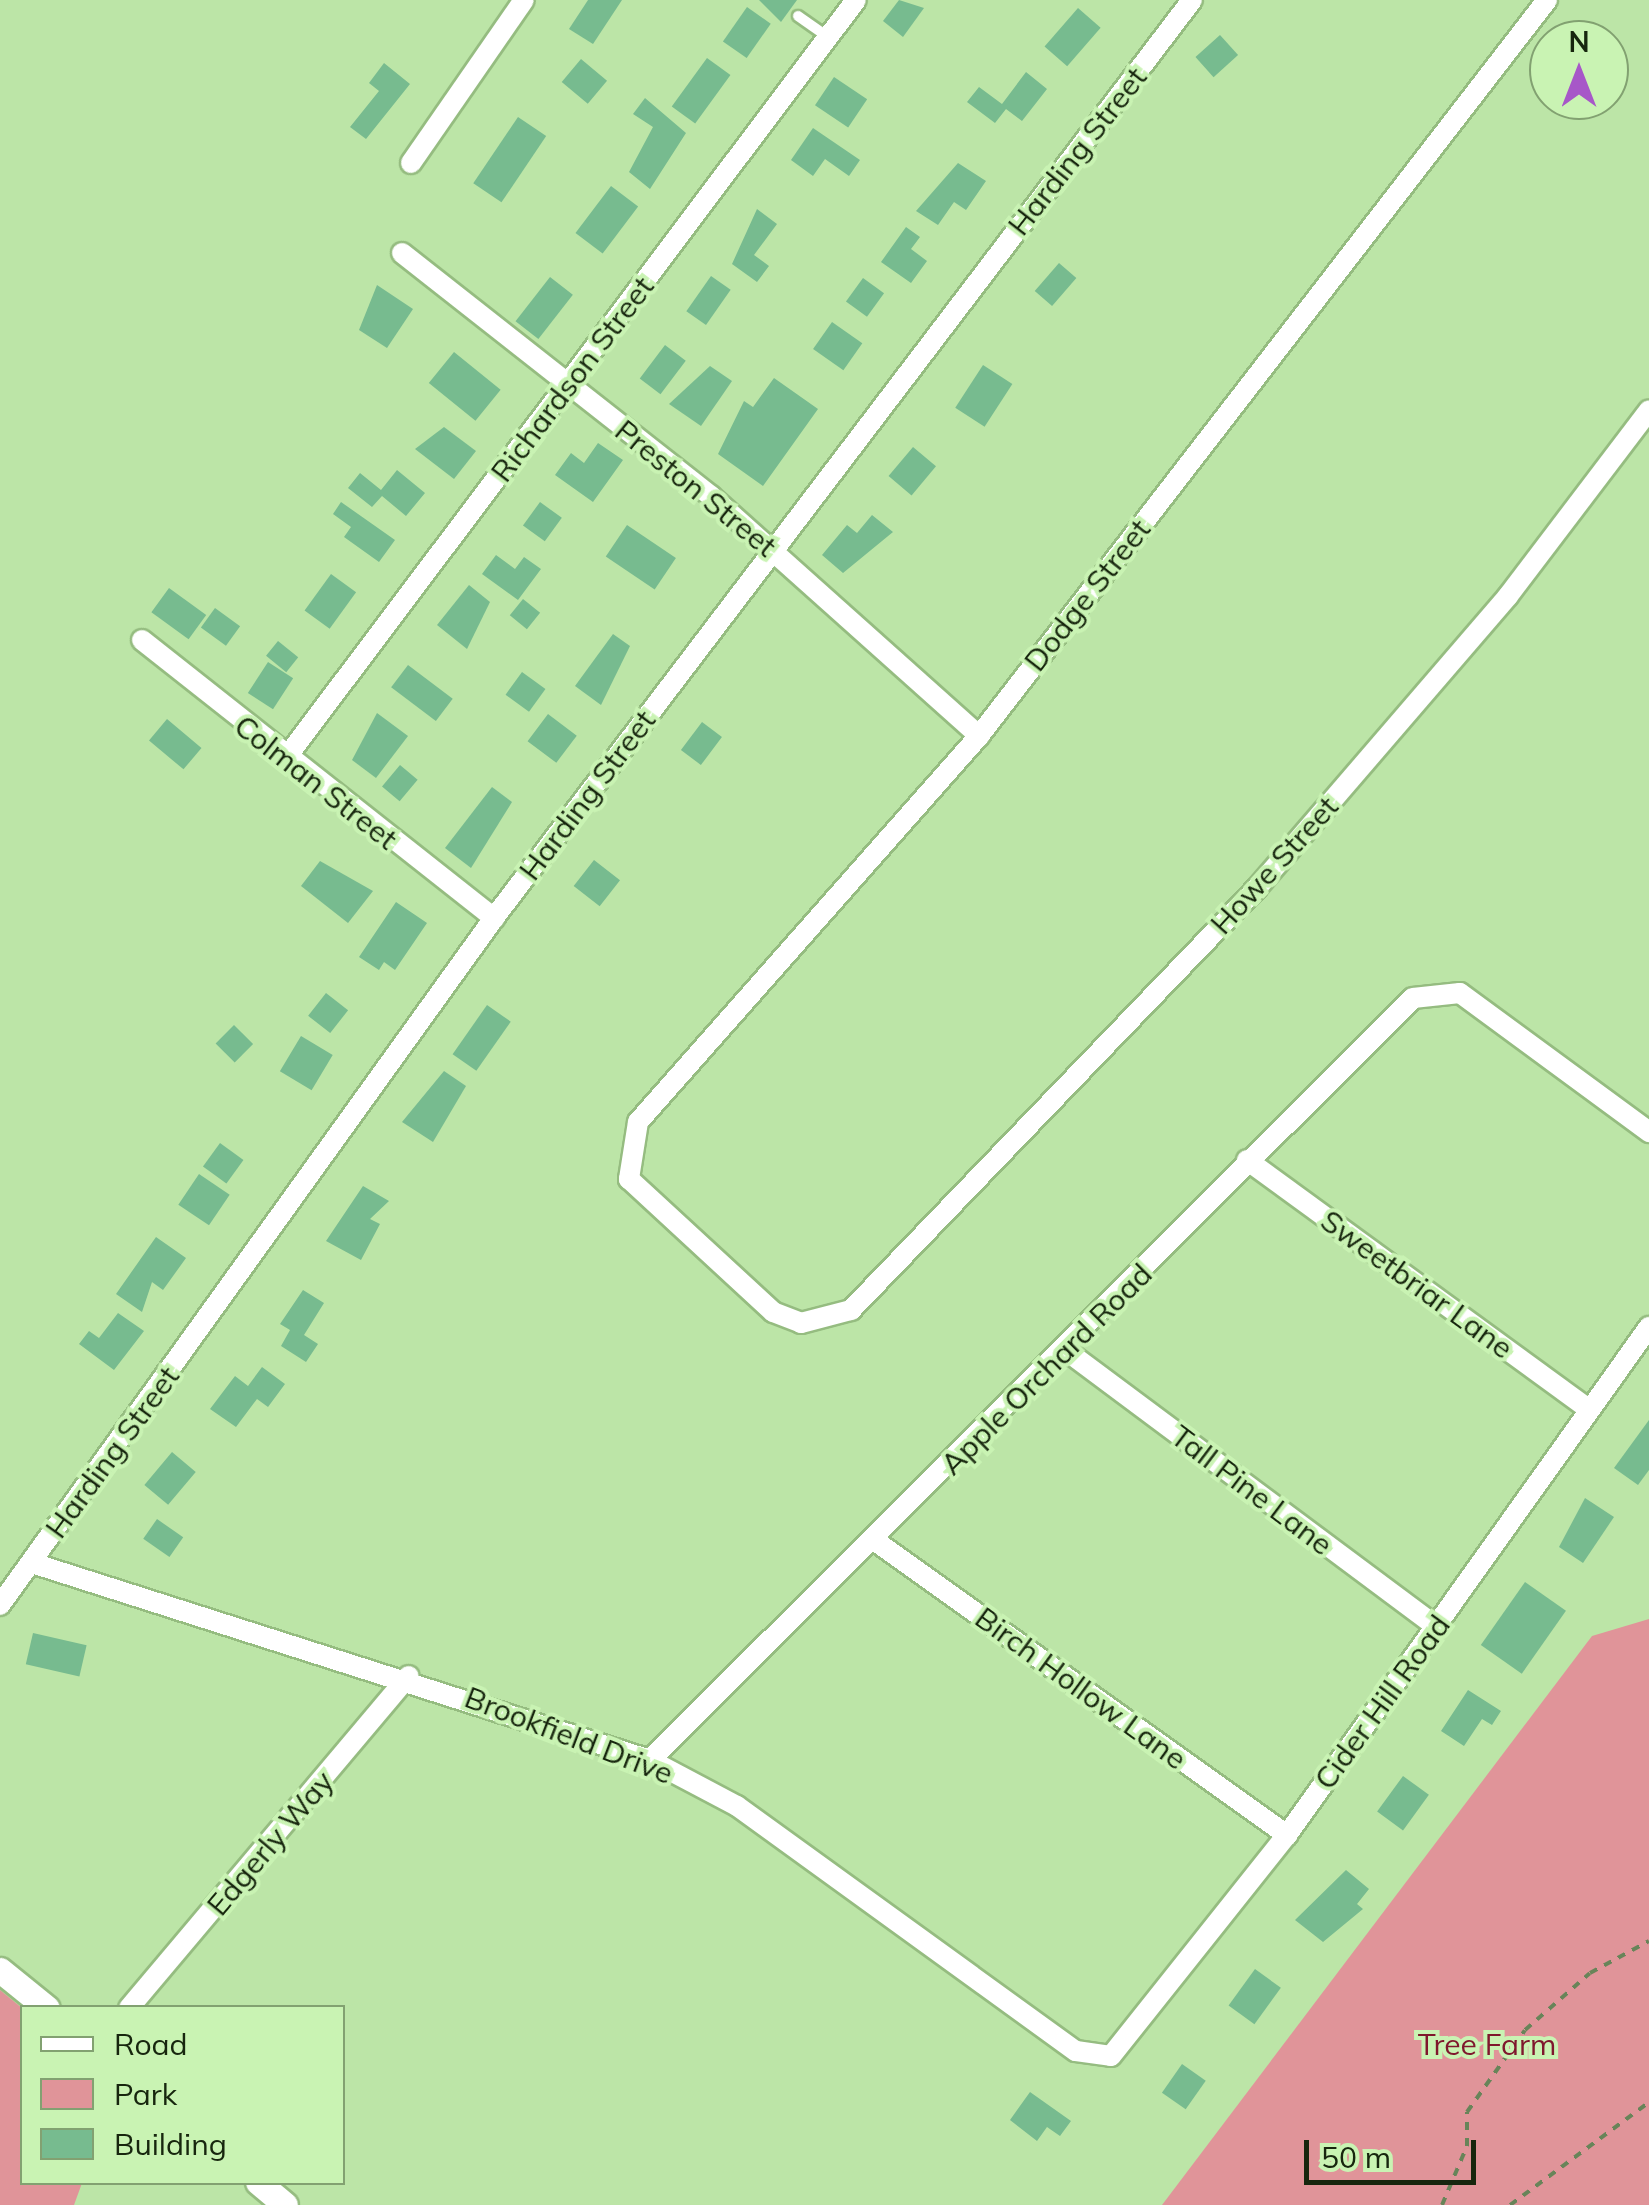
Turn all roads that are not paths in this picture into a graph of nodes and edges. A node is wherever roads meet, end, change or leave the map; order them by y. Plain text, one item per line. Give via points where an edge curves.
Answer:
1 (524, 0) edge
2 (856, 0) edge
3 (1192, 0) edge
4 (1546, 0) edge
5 (798, 16) dead end
6 (828, 37) junction
7 (410, 162) dead end
8 (402, 253) dead end
9 (568, 385) junction
10 (1649, 410) edge
11 (772, 547) junction
12 (142, 640) dead end
13 (979, 736) junction
14 (286, 758) junction
15 (494, 918) junction
16 (1649, 1132) edge
17 (1247, 1160) junction
18 (629, 1179) joint
19 (1649, 1327) edge
20 (1068, 1352) junction
21 (1588, 1409) junction
22 (874, 1540) junction
23 (32, 1563) junction
24 (0, 1605) edge
25 (1436, 1627) junction
26 (409, 1676) junction
27 (650, 1760) junction
28 (1287, 1835) junction
29 (0, 1970) edge
30 (43, 2005) edge
31 (132, 2005) edge
32 (1097, 2057) joint
33 (262, 2185) edge
34 (285, 2205) edge

1 - 7 street
2 - 6 street, Richardson Street
3 - 11 street, Harding Street
4 - 13 street, Dodge Street
5 - 6 lane
6 - 9 street, Richardson Street
8 - 9 street, Preston Street
9 - 11 street, Preston Street
9 - 14 street, Richardson Street
10 - 18 street, Howe Street via 1508,596 1256,888 869,1294 825,1322 774,1312
11 - 13 street, Preston Street
11 - 15 street, Harding Street
12 - 14 street, Colman Street
13 - 18 street, Dodge Street via 638,1122
14 - 15 street, Colman Street
15 - 23 street, Harding Street
16 - 17 street, Apple Orchard Road via 1444,989 1395,1010
17 - 20 street, Apple Orchard Road
17 - 21 street, Sweetbriar Lane
19 - 21 street, Cider Hill Road
20 - 22 street, Apple Orchard Road
20 - 25 street, Tall Pine Lane
21 - 25 street, Cider Hill Road
22 - 27 street, Apple Orchard Road
22 - 28 street, Birch Hollow Lane
23 - 24 street, Harding Street
23 - 26 street, Brookfield Drive
25 - 28 street, Cider Hill Road
26 - 27 street, Brookfield Drive
26 - 31 street, Edgerly Way
27 - 32 street, Brookfield Drive via 737,1806 1014,2011
28 - 32 street, Cider Hill Road via 1143,2025
29 - 30 street
33 - 34 street

